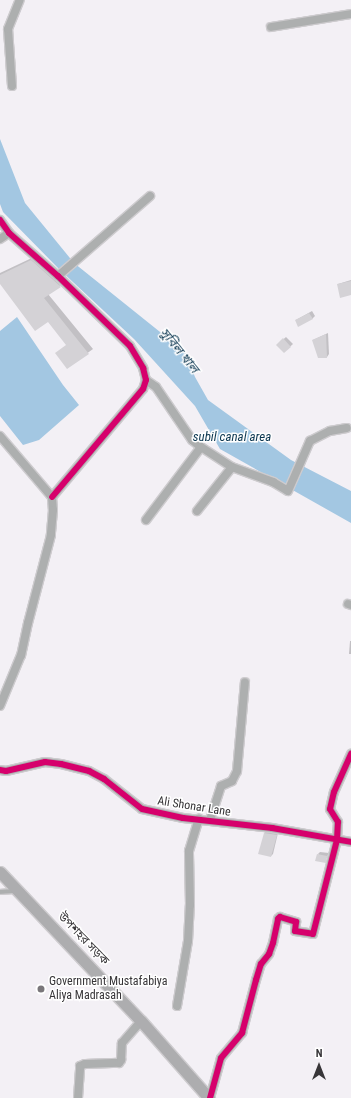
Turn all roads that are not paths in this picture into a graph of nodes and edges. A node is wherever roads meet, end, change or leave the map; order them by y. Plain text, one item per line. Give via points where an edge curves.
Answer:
1 (20, 0) edge
2 (351, 14) edge
3 (271, 27) dead end
4 (12, 86) dead end
5 (150, 196) dead end
6 (0, 220) edge
7 (9, 233) junction
8 (0, 239) edge
9 (58, 276) junction
10 (146, 380) junction
11 (347, 428) dead end
12 (0, 436) edge
13 (201, 447) junction
14 (232, 467) junction
15 (52, 497) junction
16 (197, 511) dead end
17 (146, 520) dead end
18 (245, 682) dead end
19 (0, 706) edge
20 (351, 754) edge
21 (0, 770) edge
22 (199, 819) junction
23 (210, 820) junction
24 (337, 840) junction
25 (351, 842) edge
26 (0, 872) edge
27 (18, 891) junction
28 (0, 892) edge
29 (177, 1006) dead end
30 (141, 1021) junction
31 (207, 1097) edge
32 (78, 1098) edge

1 - 4 street via 8,29
2 - 3 street
5 - 9 street
6 - 7 street
7 - 8 street
7 - 9 street
9 - 10 street via 130,346 143,368
10 - 13 street via 156,387 192,440
10 - 15 street via 143,388
11 - 14 street via 330,431 310,441 288,491 273,482
12 - 15 street
13 - 14 street
13 - 17 street
14 - 16 street
15 - 19 street via 53,520 48,550 21,655
18 - 23 street via 237,771 232,780 221,786
20 - 24 street via 334,792 330,809 338,822
21 - 22 street, Ali Shonar Lane via 6,771 45,762 61,764 88,771 104,779 142,810
22 - 23 street, Ali Shonar Lane
22 - 29 street via 189,851 188,942
23 - 24 street, Ali Shonar Lane
24 - 25 street, Ali Shonar Lane
24 - 31 street via 313,934 295,931 296,922 280,917 278,919 269,954 261,964 242,1033 221,1058
26 - 27 main road, উপশহর সড়ক
27 - 28 lane
27 - 30 main road, উপশহর সড়ক
30 - 31 main road, উপশহর সড়ক
30 - 32 street via 122,1043 119,1063 80,1066

